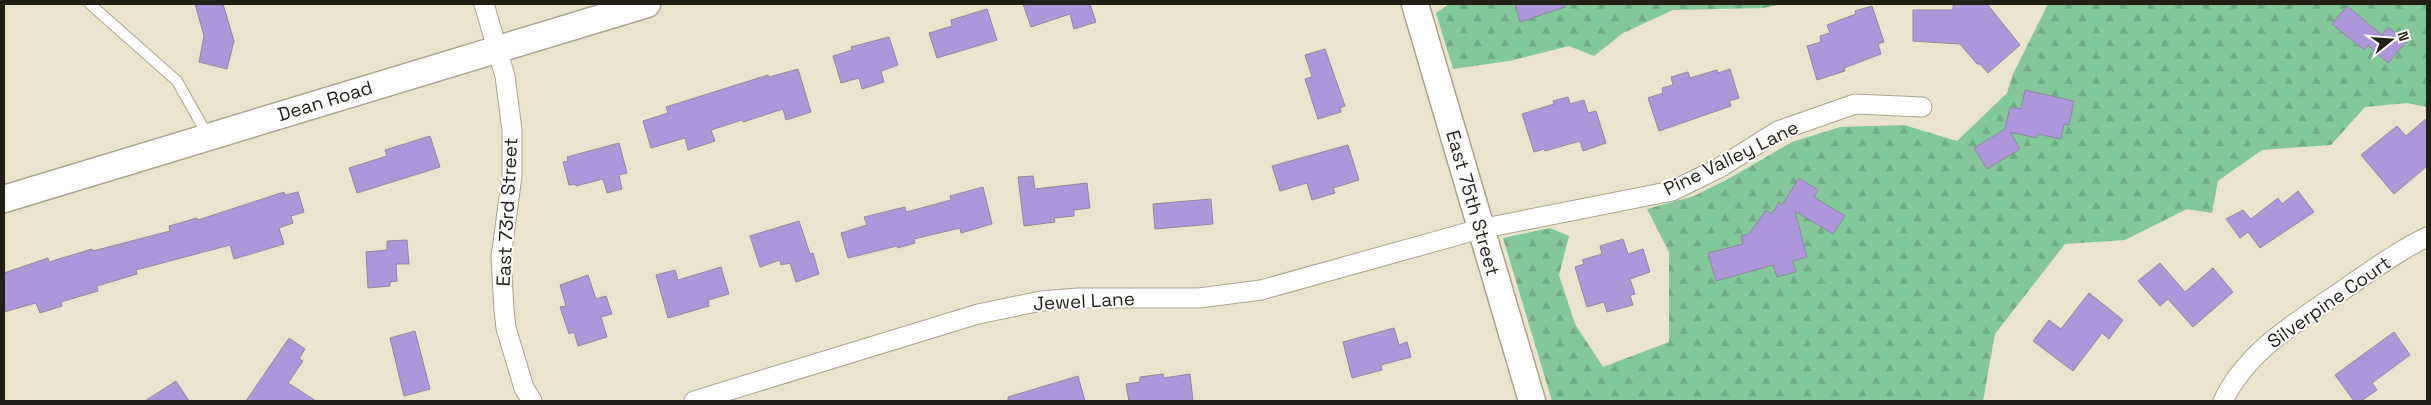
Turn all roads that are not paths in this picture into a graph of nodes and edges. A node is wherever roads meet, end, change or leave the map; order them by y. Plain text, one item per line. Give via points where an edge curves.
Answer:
1 (90, 4) edge
2 (484, 4) edge
3 (647, 4) edge
4 (1416, 4) edge
5 (497, 49) junction
6 (1922, 107) dead end
7 (209, 137) junction
8 (4, 199) edge
9 (1480, 229) junction
10 (2427, 237) edge
11 (532, 401) edge
12 (694, 401) edge
13 (1532, 401) edge
14 (2223, 401) edge

1 - 7 lane via 176,81
2 - 5 street, East 73rd Street
3 - 5 street, Dean Road
4 - 9 street, East 75th Street
5 - 7 street, Dean Road
5 - 11 street, East 73rd Street via 510,102 513,148 500,257 501,284 506,328 524,388
6 - 9 street, Pine Valley Lane via 1855,104 1778,131 1719,168 1672,191
7 - 8 street, Dean Road
9 - 12 street, Jewel Lane via 1243,293 1181,299 1078,298 1013,306
9 - 13 street, East 75th Street
10 - 14 street, Silverpine Court via 2276,336 2250,361

